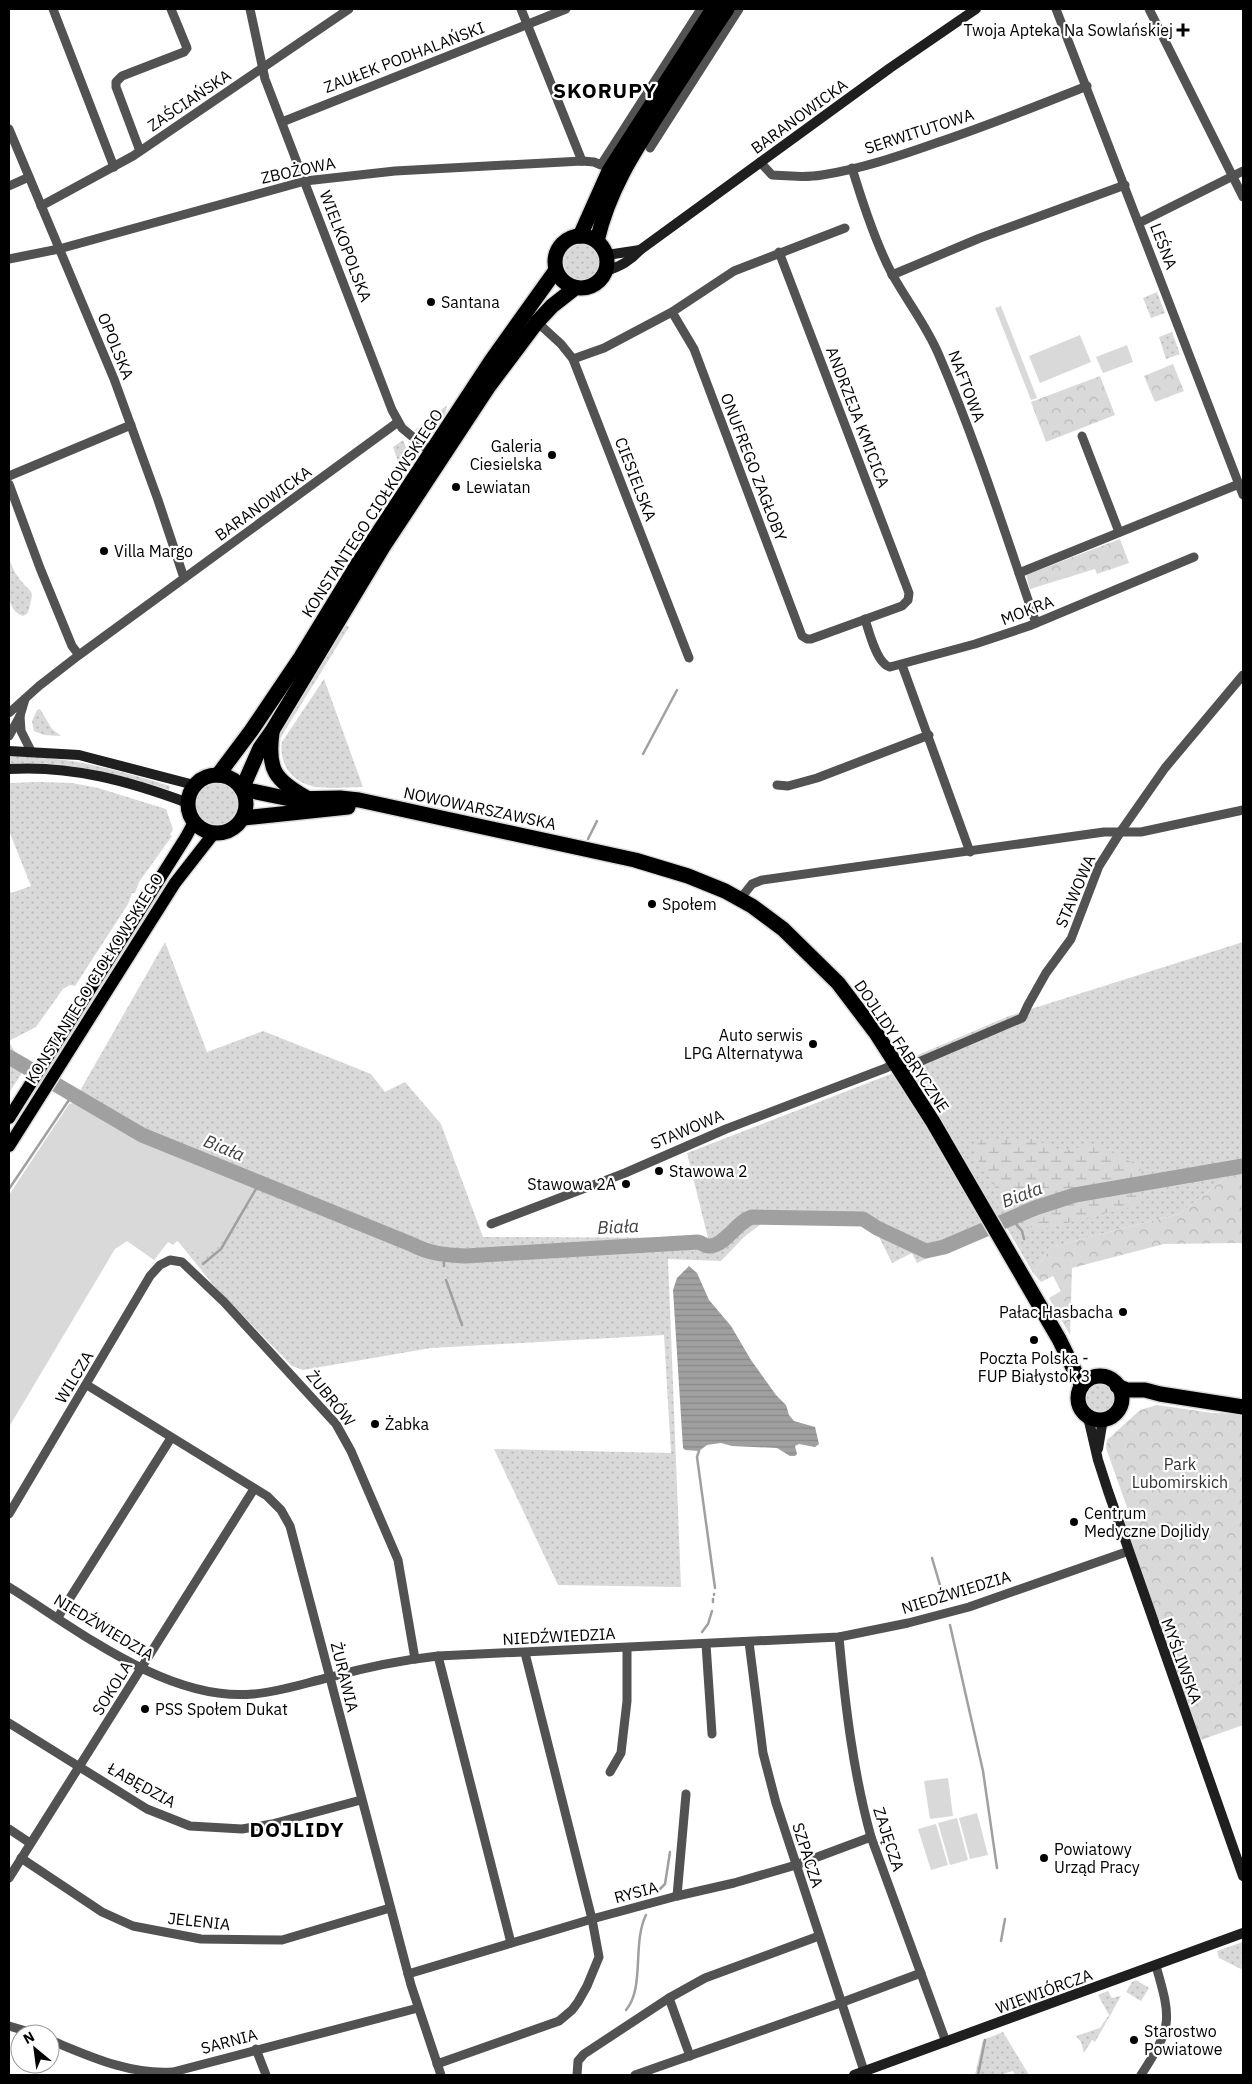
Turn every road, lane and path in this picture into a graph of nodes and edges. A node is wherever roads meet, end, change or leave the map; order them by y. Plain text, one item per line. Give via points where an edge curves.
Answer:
1 (53, 9) edge
2 (171, 9) edge
3 (250, 9) edge
4 (349, 9) edge
5 (521, 9) edge
6 (566, 9) edge
7 (701, 9) edge
8 (713, 9) edge
9 (726, 9) edge
10 (739, 9) edge
11 (976, 9) edge
12 (1056, 9) edge
13 (1149, 9) edge
14 (528, 26) junction
15 (263, 67) junction
16 (1087, 86) junction
17 (282, 122) junction
18 (9, 128) edge
19 (650, 148) dead end
20 (140, 151) junction
21 (582, 161) junction
22 (760, 162) junction
23 (114, 167) junction
24 (852, 168) junction
25 (1243, 171) edge
26 (1233, 176) junction
27 (29, 177) junction
28 (305, 181) junction
29 (1125, 185) junction
30 (9, 186) edge
31 (1243, 197) edge
32 (41, 206) junction
33 (1139, 223) junction
34 (845, 228) dead end
35 (580, 236) junction
36 (597, 241) junction
37 (59, 249) junction
38 (640, 250) junction
39 (779, 252) junction
40 (607, 255) junction
41 (9, 259) edge
42 (556, 270) junction
43 (606, 271) junction
44 (892, 275) junction
45 (575, 288) junction
46 (672, 312) junction
47 (537, 322) junction
48 (573, 359) junction
49 (398, 422) junction
50 (130, 425) junction
51 (1082, 436) dead end
52 (431, 452) junction
53 (9, 476) edge
54 (1240, 481) edge
55 (9, 484) edge
56 (1243, 494) edge
57 (1119, 532) junction
58 (1194, 557) dead end
59 (1019, 573) junction
60 (184, 578) junction
61 (865, 619) junction
62 (1036, 623) junction
63 (79, 655) junction
64 (689, 658) dead end
65 (902, 665) junction
66 (1243, 675) edge
67 (25, 699) junction
68 (9, 713) edge
69 (20, 716) junction
70 (272, 732) junction
71 (929, 735) junction
72 (9, 736) edge
73 (9, 751) edge
74 (31, 751) junction
75 (9, 769) edge
76 (218, 775) junction
77 (194, 785) junction
78 (777, 786) dead end
79 (242, 789) junction
80 (308, 798) junction
81 (188, 803) junction
82 (377, 804) junction
83 (1243, 810) edge
84 (243, 818) junction
85 (194, 822) junction
86 (214, 833) junction
87 (1121, 833) junction
88 (574, 847) joint
89 (970, 852) junction
90 (740, 899) junction
91 (898, 1066) junction
92 (9, 1118) edge
93 (9, 1146) edge
94 (491, 1224) dead end
95 (170, 1260) joint
96 (1059, 1339) junction
97 (1096, 1377) junction
98 (87, 1385) junction
99 (1082, 1386) junction
100 (1118, 1386) junction
101 (1160, 1394) junction
102 (1121, 1403) junction
103 (1243, 1407) edge
104 (1088, 1417) junction
105 (1106, 1419) junction
106 (171, 1438) junction
107 (1097, 1455) junction
108 (254, 1489) junction
109 (9, 1514) edge
110 (1129, 1551) junction
111 (9, 1587) edge
112 (58, 1617) junction
113 (839, 1637) junction
114 (749, 1642) junction
115 (706, 1644) junction
116 (627, 1648) junction
117 (525, 1653) junction
118 (438, 1656) junction
119 (415, 1659) junction
120 (142, 1669) junction
121 (329, 1677) junction
122 (9, 1723) edge
123 (712, 1734) dead end
124 (80, 1767) junction
125 (610, 1772) dead end
126 (686, 1794) dead end
127 (361, 1800) junction
128 (9, 1828) edge
129 (870, 1838) junction
130 (30, 1843) junction
131 (21, 1858) junction
132 (796, 1865) junction
133 (1243, 1876) edge
134 (9, 1878) edge
135 (677, 1896) junction
136 (390, 1908) junction
137 (592, 1919) junction
138 (1243, 1933) edge
139 (819, 1936) junction
140 (511, 1942) junction
141 (1156, 1966) junction
142 (920, 1973) junction
143 (408, 1974) junction
144 (669, 1998) junction
145 (843, 2002) junction
146 (418, 2008) junction
147 (946, 2042) junction
148 (60, 2044) edge
149 (256, 2049) junction
150 (690, 2056) junction
151 (437, 2064) junction
152 (864, 2071) junction
153 (173, 2073) edge
154 (266, 2075) edge
155 (441, 2075) edge
156 (576, 2075) edge
157 (635, 2075) edge
158 (854, 2075) edge
159 (1141, 2075) edge

1 - 23 street
2 - 20 street via 187,48 184,52 122,76 116,82
3 - 15 street, WIELKOPOLSKA
4 - 15 street, ZAŚCIAŃSKA
5 - 14 street
6 - 14 street, ZAUŁEK PODHALAŃSKI
7 - 21 street, ZBOŻOWA via 601,165
8 - 35 highway via 609,171
9 - 36 highway via 624,170 609,200
10 - 19 street
11 - 22 street, BARANOWICKA
12 - 16 street, LEŚNA
13 - 26 street
14 - 17 street, ZAUŁEK PODHALAŃSKI
14 - 21 street
15 - 17 street, WIELKOPOLSKA
15 - 20 street, ZAŚCIAŃSKA
16 - 24 street, SERWITUTOWA via 932,145
16 - 29 street, LEŚNA
17 - 28 street, WIELKOPOLSKA
18 - 27 street, OPOLSKA
20 - 23 street, ZAŚCIAŃSKA
21 - 28 street, ZBOŻOWA via 395,171
22 - 24 street, SERWITUTOWA via 772,175 813,176
22 - 38 street, BARANOWICKA
23 - 32 street, ZAŚCIAŃSKA
24 - 44 street, NAFTOWA
25 - 26 street
26 - 31 street
26 - 33 street
27 - 30 street
27 - 32 street, OPOLSKA
28 - 37 street, ZBOŻOWA
28 - 49 street, WIELKOPOLSKA
29 - 33 street, LEŚNA
29 - 44 street via 980,238
32 - 37 street, OPOLSKA
33 - 54 street, LEŚNA
34 - 39 street
35 - 36 highway
35 - 42 highway via 560,246
36 - 40 highway
37 - 41 street, ZBOŻOWA
37 - 50 street, OPOLSKA
38 - 40 street, BARANOWICKA
38 - 43 street, BARANOWICKA via 633,258
39 - 46 street via 734,271
39 - 61 street, ANDRZEJA KMICICA via 909,593 902,606
40 - 43 highway
42 - 45 highway via 560,278
42 - 52 highway, KONSTANTEGO CIOŁKOWSKIEGO
43 - 45 highway via 591,287
44 - 59 street, NAFTOWA via 926,327 938,352
45 - 47 highway, KONSTANTEGO CIOŁKOWSKIEGO
46 - 48 street via 604,348
46 - 61 street, ONUFREGO ZAGŁOBY via 694,349 802,636 811,639
47 - 48 street, CIESIELSKA
47 - 70 highway, KONSTANTEGO CIOŁKOWSKIEGO via 489,386 383,547
48 - 64 street, CIESIELSKA
49 - 52 street, WIELKOPOLSKA
49 - 60 street, BARANOWICKA
50 - 53 street
50 - 60 street, OPOLSKA
51 - 57 street
52 - 76 highway, KONSTANTEGO CIOŁKOWSKIEGO via 295,665
54 - 56 street, LEŚNA
54 - 57 street
55 - 63 street via 68,637
57 - 59 street
58 - 62 street, MOKRA
59 - 62 street, NAFTOWA
60 - 63 street, BARANOWICKA
61 - 65 street, MOKRA via 880,660 890,667
62 - 65 street, MOKRA
63 - 67 street, BARANOWICKA
65 - 71 street
66 - 87 street, STAWOWA via 1165,768
67 - 68 street, BARANOWICKA
67 - 69 street
69 - 72 street
69 - 74 street via 21,731
70 - 79 highway, KONSTANTEGO CIOŁKOWSKIEGO via 260,748
70 - 80 highway via 270,760 276,774 285,785
71 - 78 street via 818,778
71 - 89 street
73 - 74 street
74 - 77 street via 79,755
75 - 81 street via 86,772
76 - 77 highway via 205,777
76 - 79 highway via 232,779
77 - 81 highway
79 - 80 highway, NOWOWARSZAWSKA via 290,799
79 - 84 highway via 246,804
80 - 82 highway, NOWOWARSZAWSKA via 340,798
81 - 85 highway
82 - 84 highway, NOWOWARSZAWSKA
82 - 88 highway, NOWOWARSZAWSKA
83 - 87 street via 1140,832
84 - 86 highway via 234,828
85 - 86 highway via 203,830
85 - 92 main road, KONSTANTEGO CIOŁKOWSKIEGO
86 - 93 main road, KONSTANTEGO CIOŁKOWSKIEGO via 175,883
87 - 89 street via 1104,832
87 - 91 street, STAWOWA via 1099,866 1071,939 1046,973 1022,1018
88 - 90 highway, DOJLIDY FABRYCZNE via 676,872
89 - 90 street via 762,880 752,884
90 - 91 highway, DOJLIDY FABRYCZNE via 776,922 828,972 862,1012
91 - 94 street, STAWOWA via 726,1129 620,1175
91 - 96 highway, DOJLIDY FABRYCZNE
95 - 98 street, WILCZA via 150,1276
95 - 119 street, ŻUBRÓW via 182,1262 224,1302 336,1424 398,1560
96 - 97 highway, DOJLIDY FABRYCZNE
96 - 99 highway, DOJLIDY FABRYCZNE
97 - 99 highway
97 - 100 highway via 1108,1378
98 - 106 street, ŻURAWIA
98 - 109 street, WILCZA
99 - 104 highway via 1078,1393 1079,1405
100 - 101 highway
100 - 102 highway
101 - 102 highway
101 - 103 highway
102 - 105 highway via 1117,1412
104 - 105 highway
104 - 107 street, MYŚLIWSKA
105 - 107 street, MYŚLIWSKA
106 - 108 street, ŻURAWIA
106 - 112 street
107 - 110 street, MYŚLIWSKA
108 - 120 street, SOKOLA
108 - 121 street, ŻURAWIA via 282,1510 290,1526
110 - 113 street, NIEDŹWIEDZIA via 969,1607
110 - 133 street, MYŚLIWSKA
111 - 112 street, NIEDŹWIEDZIA
112 - 120 street, NIEDŹWIEDZIA
113 - 114 street, NIEDŹWIEDZIA
113 - 129 street, ZAJĘCZA via 853,1754
114 - 115 street, NIEDŹWIEDZIA
114 - 132 street, SZPACZA via 763,1753
115 - 116 street, NIEDŹWIEDZIA
115 - 123 street
116 - 117 street, NIEDŹWIEDZIA
116 - 125 street via 627,1701 621,1753
117 - 118 street, NIEDŹWIEDZIA
117 - 137 street
118 - 119 street, NIEDŹWIEDZIA
118 - 140 street
119 - 121 street, NIEDŹWIEDZIA
120 - 121 street, NIEDŹWIEDZIA via 209,1692 232,1694 264,1693
120 - 124 street, SOKOLA
121 - 127 street, ŻURAWIA
122 - 124 street, ŁABĘDZIA
124 - 127 street, ŁABĘDZIA via 147,1809 190,1826 242,1829
124 - 130 street, SOKOLA
126 - 135 street
127 - 136 street, ŻURAWIA
128 - 130 street
129 - 132 street, RYSIA
129 - 142 street, ZAJĘCZA
130 - 131 street, SOKOLA
131 - 134 street, SOKOLA
131 - 136 street, JELENIA via 102,1912 133,1926 202,1940 282,1940
132 - 135 street, RYSIA
132 - 139 street, SZPACZA
135 - 137 street, RYSIA
136 - 143 street, ŻURAWIA
137 - 140 street, RYSIA
137 - 151 street via 599,1957 572,2010 559,2020
138 - 141 street, WIEWIÓRCZA
139 - 144 street via 704,1978
139 - 145 street, SZPACZA
140 - 143 street, RYSIA
141 - 147 street, WIEWIÓRCZA
141 - 159 street via 1166,2006 1167,2027
142 - 145 street
142 - 147 street, ZAJĘCZA
143 - 146 street, ŻURAWIA
144 - 150 street
144 - 156 street via 584,2054 578,2061
145 - 150 street
145 - 152 street, SZPACZA
146 - 149 street, SARNIA
146 - 151 street, ŻURAWIA
147 - 152 street, WIEWIÓRCZA
148 - 153 street, SARNIA via 130,2069
149 - 153 street, SARNIA
149 - 154 street
150 - 157 street
151 - 155 street, ŻURAWIA
152 - 158 street, WIEWIÓRCZA

